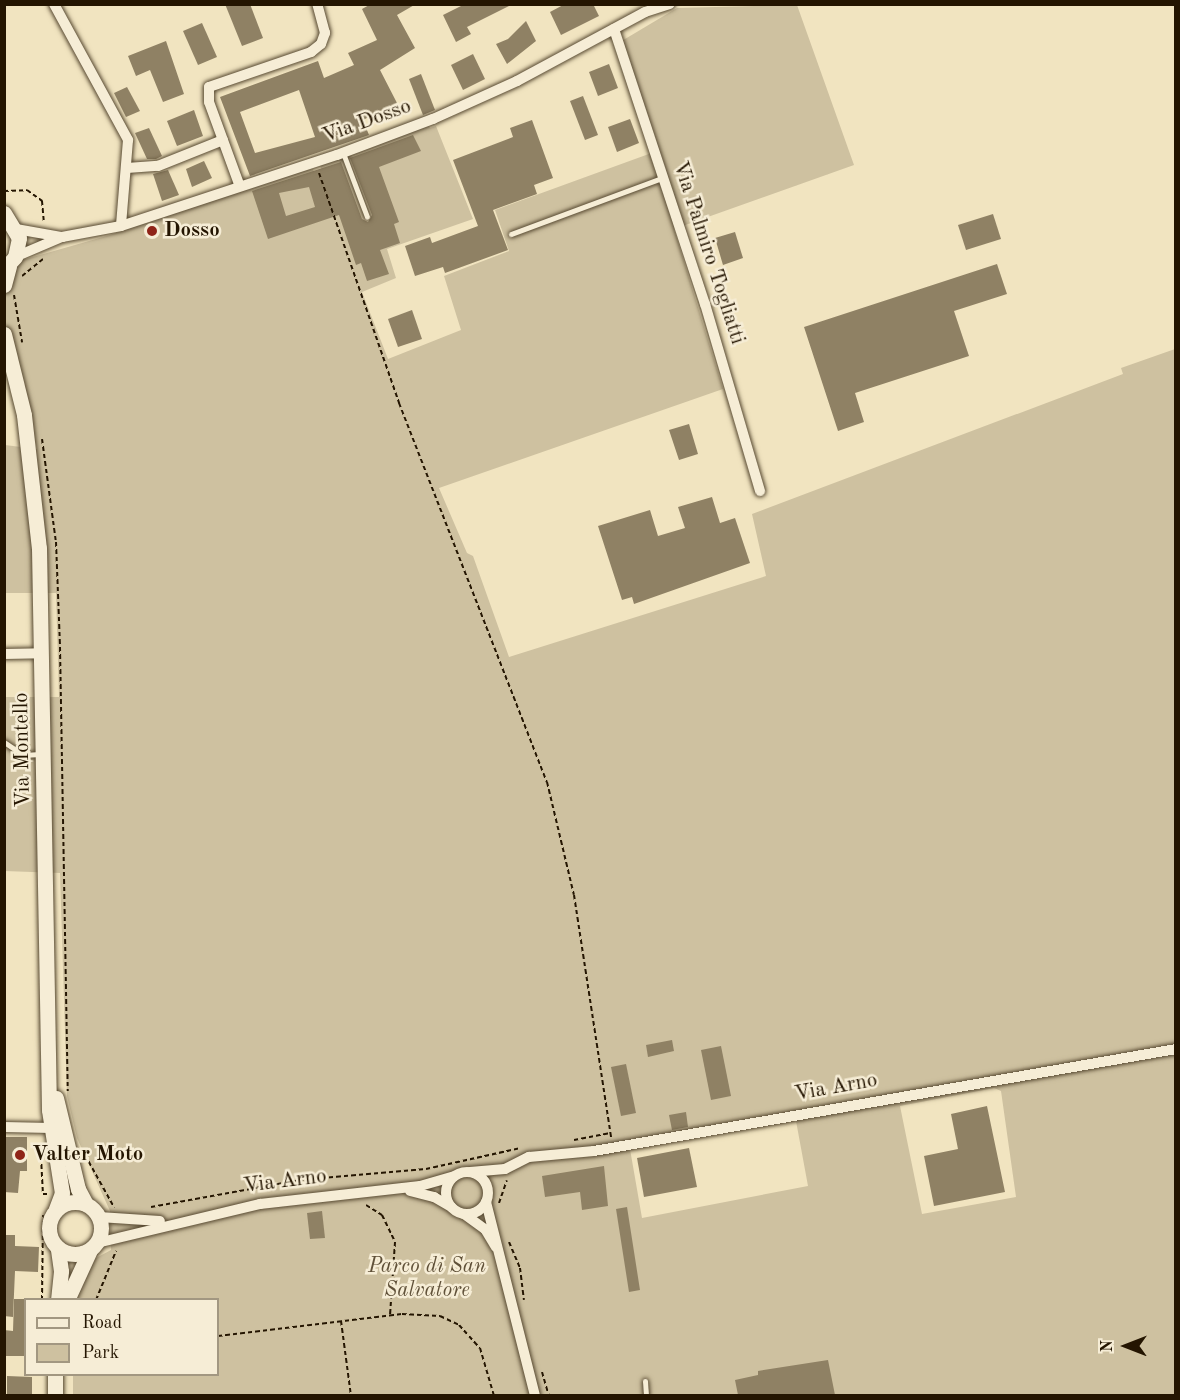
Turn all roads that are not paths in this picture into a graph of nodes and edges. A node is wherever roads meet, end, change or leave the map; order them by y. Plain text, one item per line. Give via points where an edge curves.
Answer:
1 (54, 4) edge
2 (317, 4) edge
3 (664, 5) edge
4 (614, 29) junction
5 (223, 140) junction
6 (343, 153) junction
7 (127, 168) junction
8 (664, 177) junction
9 (239, 184) junction
10 (4, 213) edge
11 (367, 217) dead end
12 (121, 226) junction
13 (16, 229) junction
14 (511, 234) dead end
15 (62, 237) junction
16 (10, 264) edge
17 (10, 286) edge
18 (4, 334) edge
19 (760, 491) dead end
20 (43, 653) junction
21 (4, 654) edge
22 (4, 742) edge
23 (44, 754) junction
24 (1176, 1048) edge
25 (50, 1061) junction
26 (4, 1127) edge
27 (51, 1128) junction
28 (470, 1172) junction
29 (508, 1173) junction
30 (454, 1176) junction
31 (78, 1189) junction
32 (398, 1189) junction
33 (487, 1197) junction
34 (86, 1204) junction
35 (452, 1207) junction
36 (56, 1209) junction
37 (464, 1214) junction
38 (99, 1217) junction
39 (179, 1221) junction
40 (94, 1246) junction
41 (58, 1249) junction
42 (506, 1269) junction
43 (58, 1298) edge
44 (68, 1298) edge
45 (55, 1376) edge
46 (645, 1381) dead end
47 (55, 1395) edge
48 (535, 1395) edge
49 (646, 1395) edge

1 - 7 street via 123,126 128,141
2 - 5 street via 325,33 321,44 311,52 209,87 209,102
3 - 4 street, Via Dosso
4 - 6 street, Via Dosso via 517,81
4 - 8 street, Via Palmiro Togliatti
5 - 7 street via 158,166
5 - 9 street
6 - 9 street, Via Dosso
6 - 11 lane
7 - 12 street
8 - 14 lane
8 - 19 street, Via Palmiro Togliatti
9 - 12 street, Via Dosso
10 - 13 street
12 - 15 street, Via Dosso
13 - 15 street, Via Dosso
13 - 16 street
15 - 16 street, Via Dosso via 42,244
16 - 17 street
18 - 20 street, Via Montello via 30,456
20 - 21 street
20 - 23 street, Via Montello
22 - 23 lane via 22,755
23 - 25 street, Via Montello
24 - 29 street, Via Arno via 594,1151 529,1157
25 - 27 street, Via Montello
25 - 31 street, Via Montello
26 - 27 street
27 - 31 street, Via Montello via 56,1131 64,1163
27 - 36 street, Via Montello via 62,1193
28 - 29 street, Via Arno
28 - 30 street
28 - 33 street via 483,1178
29 - 33 street, Via Arno
30 - 32 street, Via Arno via 433,1184
30 - 35 street via 446,1191
31 - 34 street, Via Montello
32 - 35 street, Via Arno via 434,1197
32 - 39 street, Via Arno via 260,1204
33 - 37 street via 477,1211
33 - 42 street
34 - 36 street via 73,1202
34 - 38 street
35 - 37 street
36 - 41 street via 49,1233
37 - 42 street via 485,1229
38 - 39 street, Via Arno
38 - 40 street via 100,1235
39 - 40 street, Via Arno
40 - 41 street via 73,1254
40 - 44 street
41 - 43 street
42 - 48 street via 522,1353
45 - 47 street
46 - 49 lane

